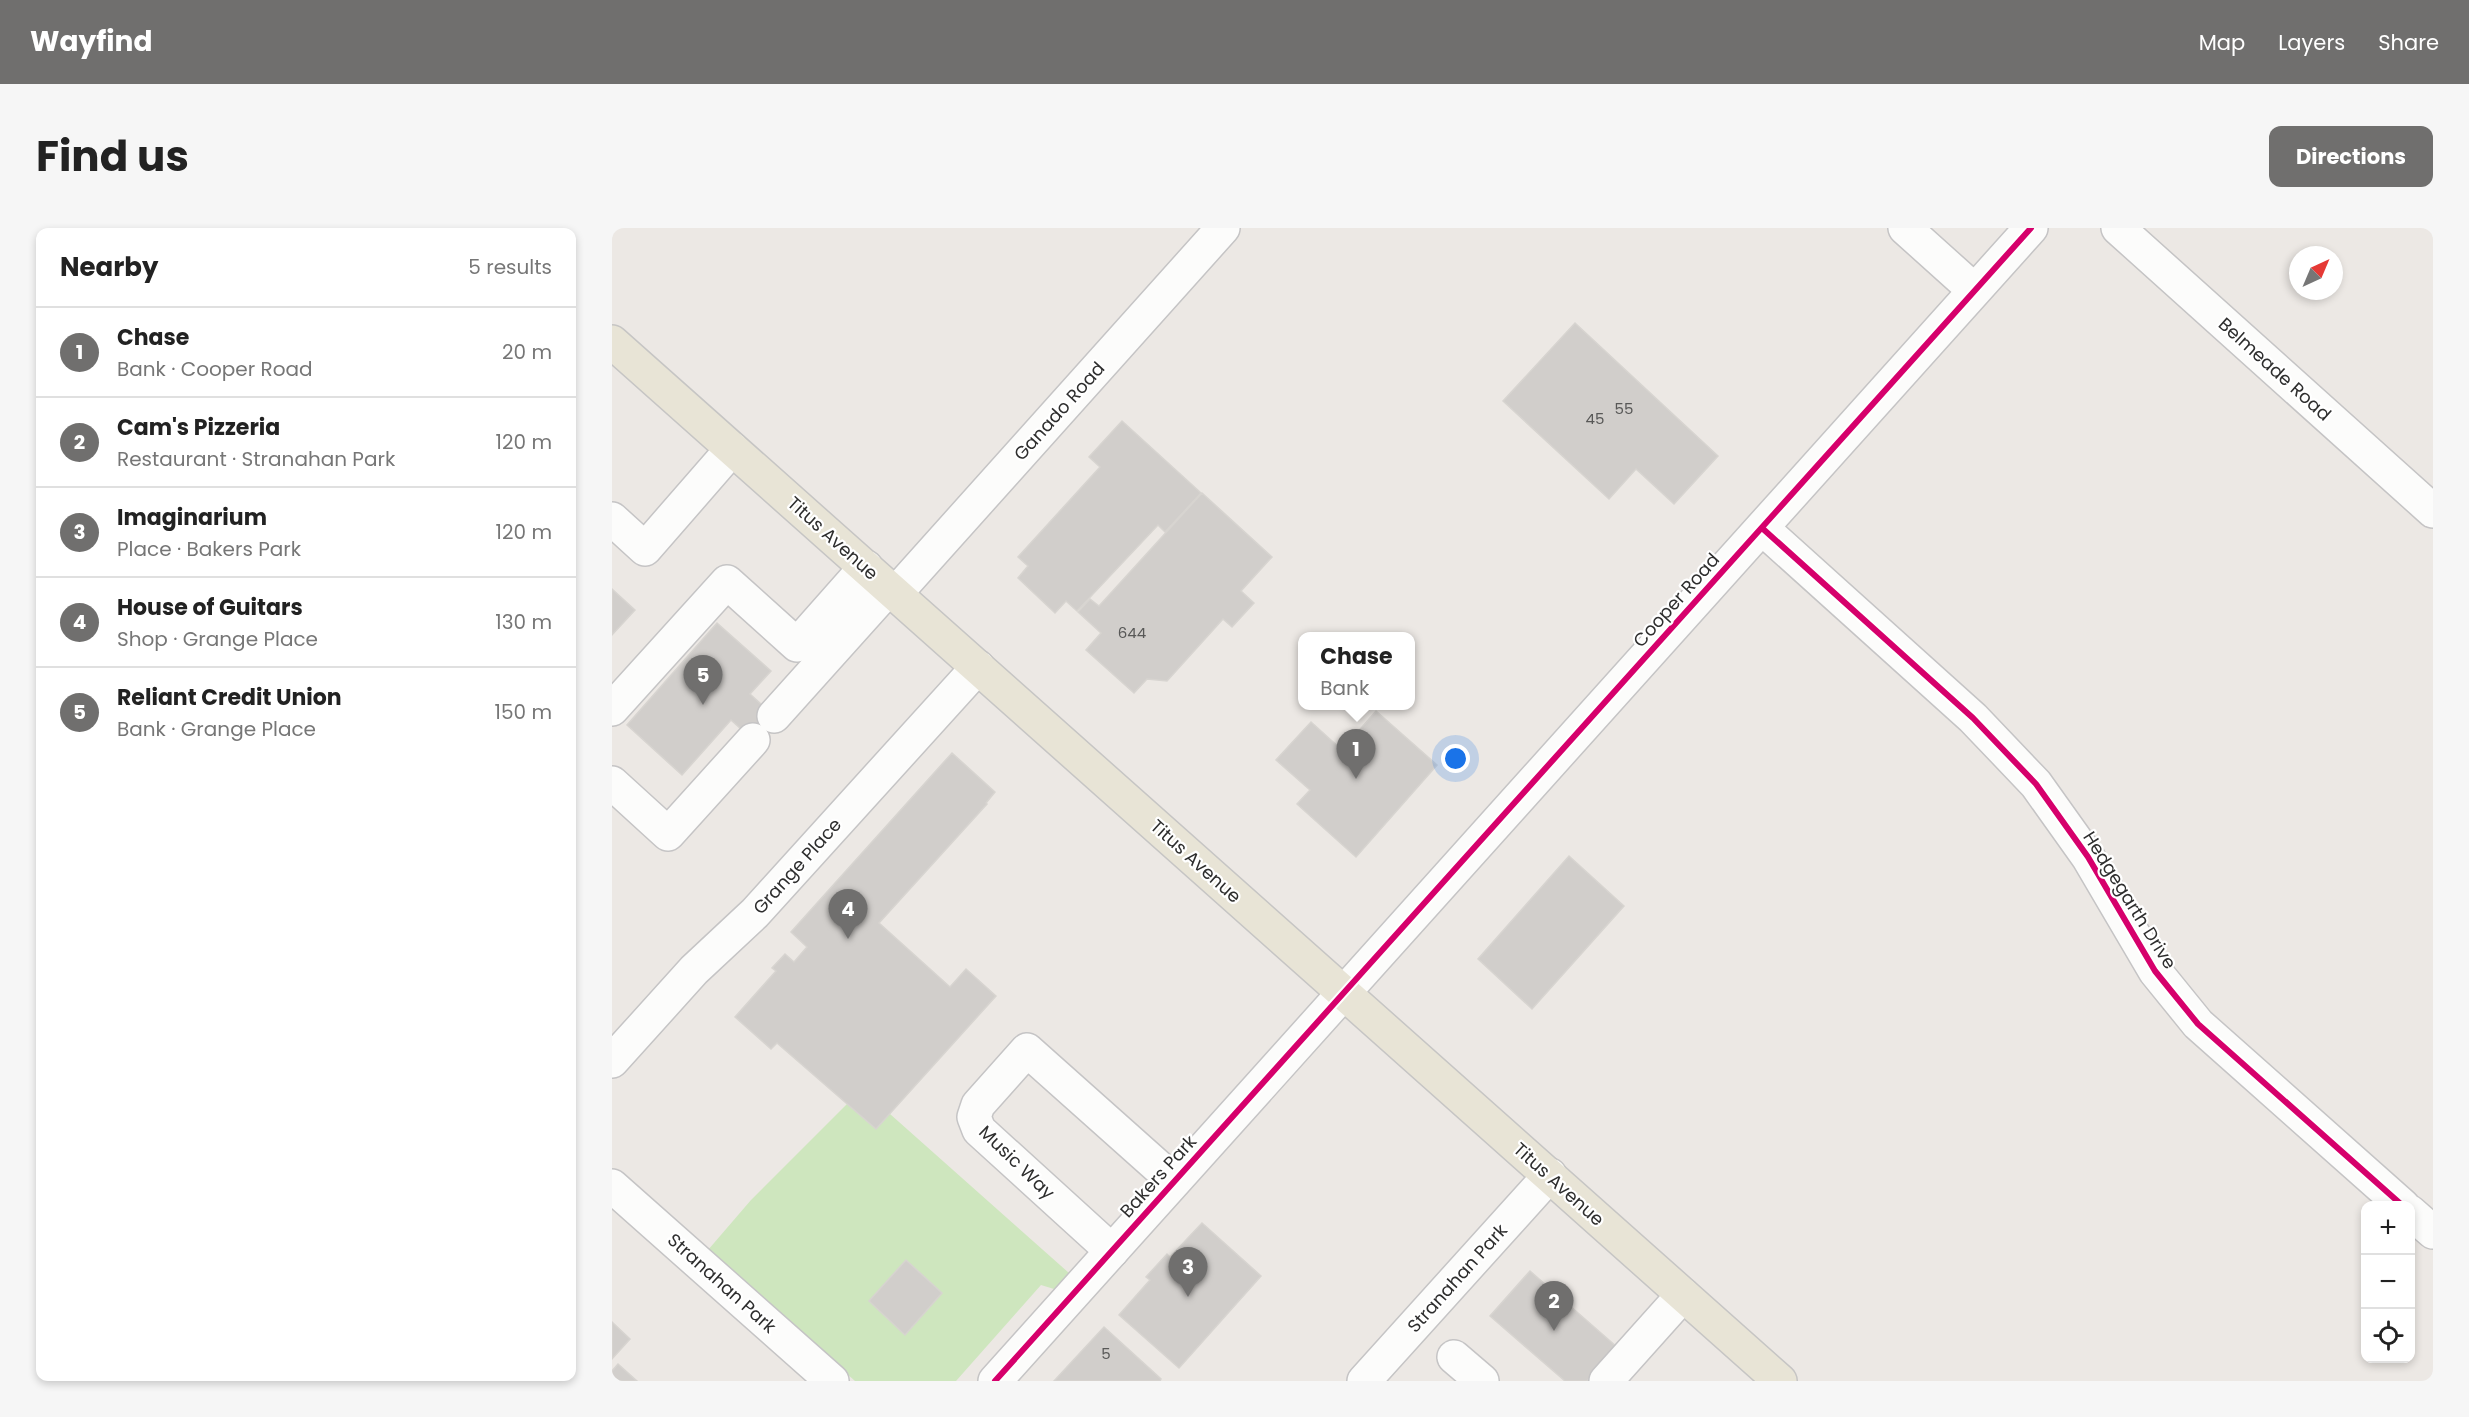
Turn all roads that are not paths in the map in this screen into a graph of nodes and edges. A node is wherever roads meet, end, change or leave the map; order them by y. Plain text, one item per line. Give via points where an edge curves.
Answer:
1 (1222, 228) edge
2 (1905, 228) edge
3 (2031, 228) edge
4 (2118, 228) edge
5 (1974, 290) junction
6 (612, 342) edge
7 (732, 449) junction
8 (2433, 511) edge
9 (612, 519) edge
10 (1762, 528) junction
11 (883, 583) junction
12 (978, 667) junction
13 (612, 709) edge
14 (612, 783) edge
15 (1344, 992) junction
16 (612, 1061) edge
17 (1550, 1175) junction
18 (1174, 1181) junction
19 (612, 1186) edge
20 (2397, 1201) edge
21 (2415, 1216) edge
22 (2433, 1232) edge
23 (1112, 1251) junction
24 (1683, 1295) junction
25 (1454, 1357) dead end
26 (832, 1381) edge
27 (995, 1381) edge
28 (1364, 1381) edge
29 (1482, 1381) edge
30 (1606, 1381) edge
31 (1779, 1381) edge

1 - 11 street, Ganado Road
2 - 5 street
3 - 5 street, Cooper Road
4 - 8 street, Belmeade Road
5 - 10 street, Cooper Road
6 - 7 main road, Titus Avenue
7 - 9 street via 645,549
7 - 11 main road, Titus Avenue
10 - 15 street, Cooper Road
10 - 20 street, Hedgegarth Drive via 1973,718 2036,784 2088,857 2155,971 2198,1024
11 - 12 main road, Titus Avenue
11 - 13 street via 797,645 727,582
11 - 14 street via 764,728 668,834
12 - 15 main road, Titus Avenue
12 - 16 street, Grange Place via 755,913 694,970
15 - 17 main road, Titus Avenue
15 - 18 street, Bakers Park
17 - 24 main road, Titus Avenue
17 - 28 street, Stranahan Park
18 - 23 street, Bakers Park
18 - 23 street, Music Way via 1027,1050 978,1105 974,1117 979,1130
19 - 26 street, Stranahan Park
21 - 22 street
23 - 27 street, Bakers Park
24 - 30 street
24 - 31 main road, Titus Avenue
25 - 29 street

